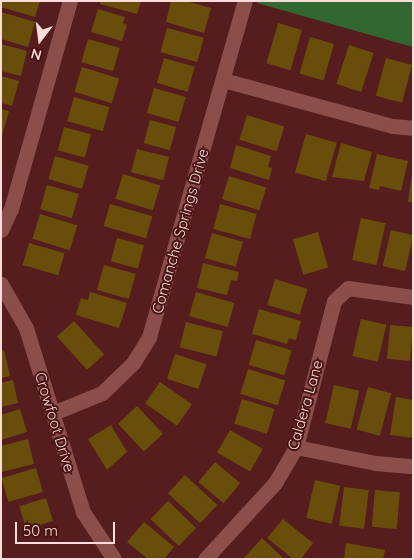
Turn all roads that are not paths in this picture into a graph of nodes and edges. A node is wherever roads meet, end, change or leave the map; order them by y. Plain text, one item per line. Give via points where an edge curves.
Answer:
1 (70, 1) edge
2 (245, 1) edge
3 (223, 80) junction
4 (413, 128) edge
5 (1, 230) edge
6 (1, 284) edge
7 (413, 297) edge
8 (53, 413) junction
9 (296, 446) junction
10 (413, 466) edge
11 (114, 559) edge
12 (205, 559) edge

1 - 5 street via 11,209
2 - 3 street, Comanche Springs Drive
3 - 4 street via 392,126
3 - 8 street, Comanche Springs Drive via 154,321 142,350 124,374 102,393
6 - 8 street, Crowfoot Drive via 26,328
7 - 9 street, Caldera Lane via 348,288 334,301
8 - 11 street, Crowfoot Drive via 83,512
9 - 10 street via 375,464
9 - 12 street, Caldera Lane via 274,483

